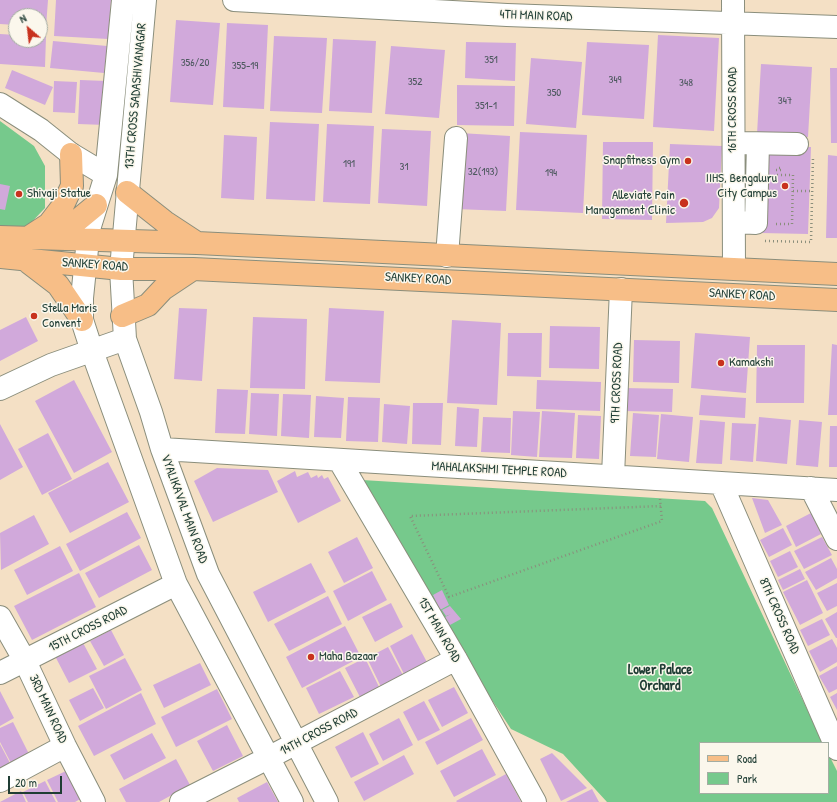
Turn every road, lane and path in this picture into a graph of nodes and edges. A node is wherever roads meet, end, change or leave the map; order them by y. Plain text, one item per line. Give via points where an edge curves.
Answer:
1 (123, 0) edge
2 (145, 0) edge
3 (234, 0) edge
4 (733, 0) edge
5 (311, 2) edge
6 (507, 8) edge
7 (733, 24) junction
8 (837, 27) edge
9 (0, 104) edge
10 (456, 138) dead end
11 (734, 143) junction
12 (758, 144) junction
13 (805, 150) joint
14 (71, 154) junction
15 (757, 167) junction
16 (106, 175) junction
17 (793, 191) junction
18 (812, 191) junction
19 (127, 192) junction
20 (96, 205) junction
21 (734, 222) junction
22 (762, 223) junction
23 (29, 237) junction
24 (0, 238) edge
25 (56, 238) junction
26 (88, 239) junction
27 (123, 241) junction
28 (197, 243) junction
29 (447, 256) junction
30 (0, 257) edge
31 (24, 259) junction
32 (85, 265) junction
33 (734, 268) junction
34 (121, 269) junction
35 (193, 269) junction
36 (837, 274) edge
37 (621, 289) junction
38 (837, 300) edge
39 (122, 316) junction
40 (82, 320) junction
41 (125, 340) junction
42 (92, 351) junction
43 (0, 389) edge
44 (162, 449) junction
45 (339, 460) junction
46 (613, 476) junction
47 (658, 479) junction
48 (721, 483) junction
49 (811, 488) junction
50 (837, 490) edge
51 (661, 506) junction
52 (837, 539) edge
53 (176, 584) junction
54 (0, 617) edge
55 (456, 659) junction
56 (25, 661) junction
57 (0, 673) edge
58 (296, 744) junction
59 (65, 746) junction
60 (837, 749) edge
61 (268, 758) junction
62 (0, 781) edge
63 (94, 802) edge
64 (180, 802) edge
65 (292, 802) edge
66 (327, 802) edge
67 (534, 802) edge

1 - 16 street
2 - 19 street, 13TH CROSS SADASHIVANAGAR
3 - 5 street, 4TH MAIN ROAD
4 - 7 street, 16TH CROSS ROAD
5 - 6 street, 4TH MAIN ROAD
6 - 7 street, 4TH MAIN ROAD
7 - 8 street, 4TH MAIN ROAD
7 - 11 street, 16TH CROSS ROAD
9 - 14 street via 41,130
10 - 29 street
11 - 12 street
11 - 21 street, 16TH CROSS ROAD
12 - 13 street
12 - 15 street
13 - 18 path
14 - 16 street
14 - 23 main road via 72,186 62,208 49,224
15 - 17 path via 769,168 768,175 793,175
15 - 22 street
16 - 20 street
17 - 18 path
17 - 22 path via 792,224
18 - 22 path via 811,242 755,241
19 - 27 street, VYALIKAVAL MAIN ROAD
19 - 28 main road
20 - 25 main road
20 - 26 street
21 - 22 street
21 - 33 street, 16TH CROSS ROAD
23 - 24 main road, SANKEY ROAD
23 - 25 main road, SANKEY ROAD
25 - 26 main road, SANKEY ROAD
26 - 27 main road, SANKEY ROAD
26 - 32 street
27 - 28 main road, SANKEY ROAD
27 - 34 street, VYALIKAVAL MAIN ROAD
28 - 29 main road, SANKEY ROAD
29 - 33 main road, SANKEY ROAD
30 - 31 main road, SANKEY ROAD
31 - 32 main road, SANKEY ROAD
31 - 40 main road via 58,285
32 - 34 main road, SANKEY ROAD
32 - 40 street
33 - 36 main road, SANKEY ROAD
34 - 35 main road, SANKEY ROAD
34 - 39 street, VYALIKAVAL MAIN ROAD
35 - 37 main road, SANKEY ROAD
35 - 39 main road via 163,289 148,305
37 - 38 main road, SANKEY ROAD
37 - 46 street, 9TH CROSS ROAD
39 - 41 street, VYALIKAVAL MAIN ROAD
40 - 42 street
41 - 42 street
41 - 44 street, VYALIKAVAL MAIN ROAD
42 - 43 street via 51,365
42 - 53 street
44 - 45 street, MAHALAKSHMI TEMPLE ROAD
44 - 58 street, VYALIKAVAL MAIN ROAD via 208,574
45 - 46 street, MAHALAKSHMI TEMPLE ROAD
45 - 55 street, 1ST MAIN ROAD
46 - 47 street, MAHALAKSHMI TEMPLE ROAD
47 - 48 street, MAHALAKSHMI TEMPLE ROAD
47 - 51 path
48 - 49 street, MAHALAKSHMI TEMPLE ROAD
48 - 60 street, 8TH CROSS ROAD
49 - 50 street, MAHALAKSHMI TEMPLE ROAD
49 - 52 street
51 - 51 path via 662,521 449,597 410,516
53 - 56 street, 15TH CROSS ROAD
53 - 61 street
54 - 56 street, 3RD MAIN ROAD
55 - 58 street, 14TH CROSS ROAD
55 - 67 street, 1ST MAIN ROAD
56 - 57 street, 15TH CROSS ROAD
56 - 59 street, 3RD MAIN ROAD
58 - 61 street, 14TH CROSS ROAD
58 - 66 street, VYALIKAVAL MAIN ROAD
59 - 62 street
59 - 63 street, 3RD MAIN ROAD
61 - 64 street, 14TH CROSS ROAD
61 - 65 street

